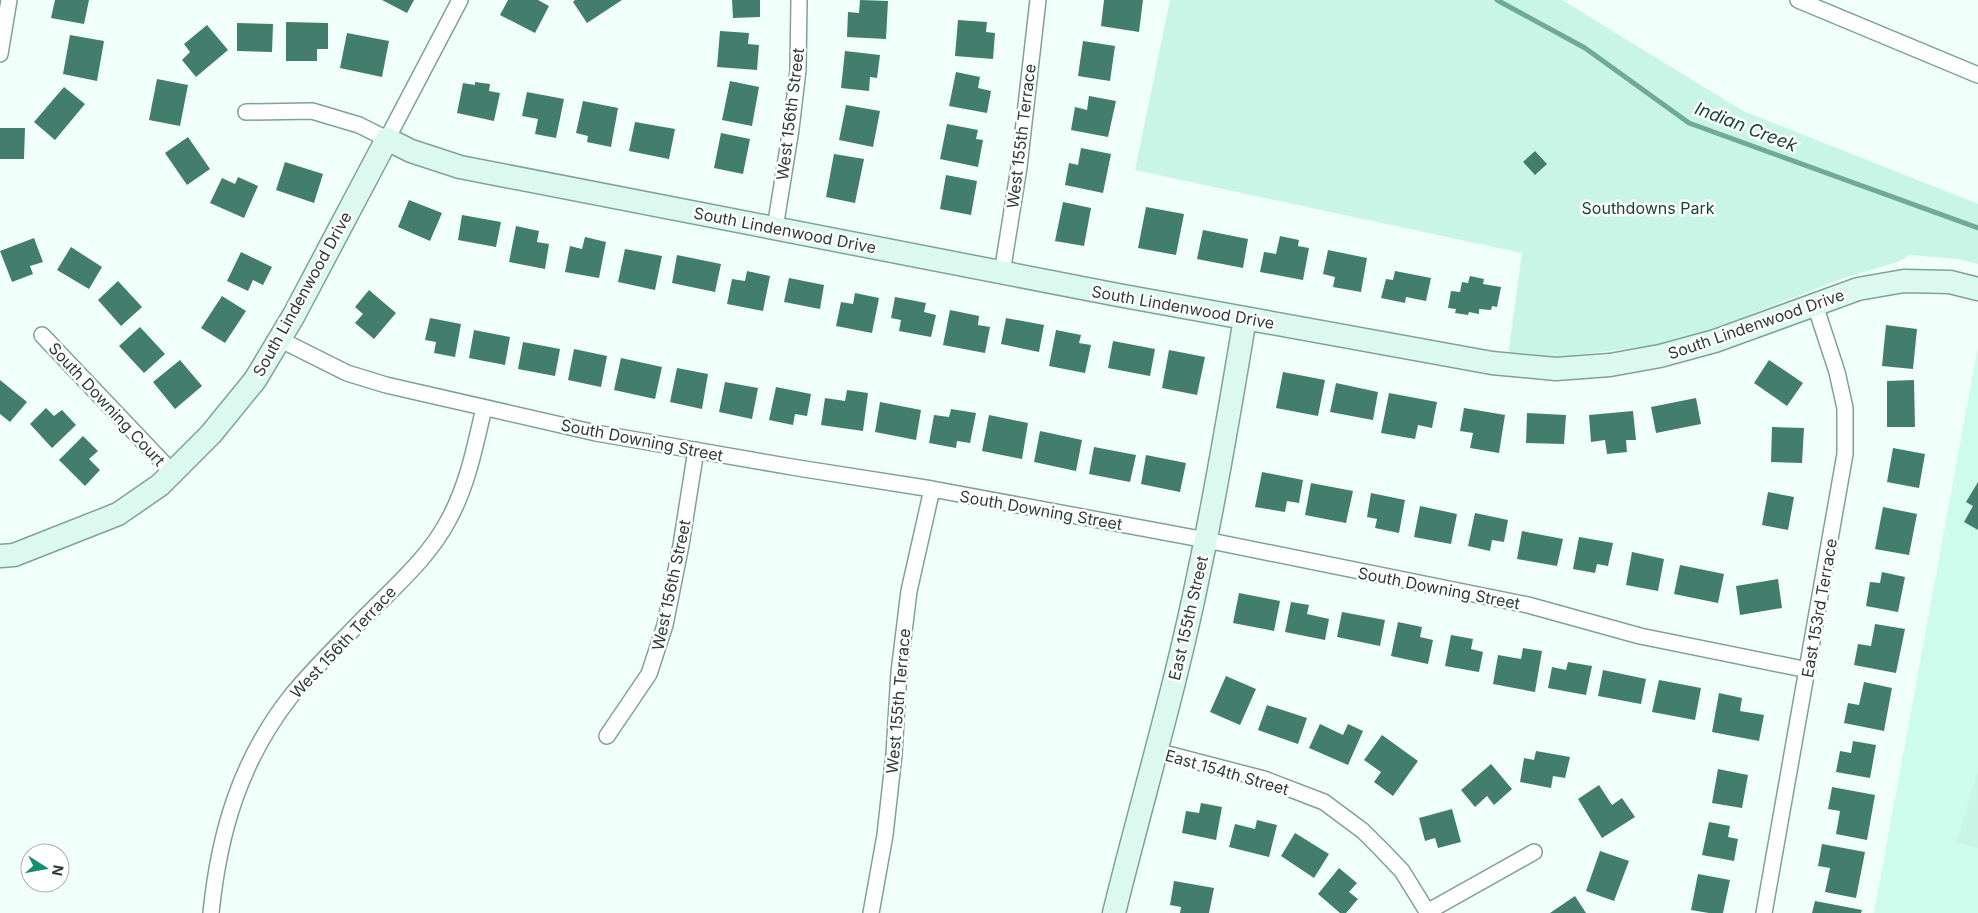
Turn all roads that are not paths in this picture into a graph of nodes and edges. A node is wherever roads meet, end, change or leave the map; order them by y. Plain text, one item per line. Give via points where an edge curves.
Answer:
1 (8, 0) edge
2 (460, 0) edge
3 (799, 0) edge
4 (1038, 0) edge
5 (1798, 0) edge
6 (0, 54) edge
7 (1978, 75) edge
8 (246, 112) dead end
9 (387, 138) junction
10 (775, 228) junction
11 (1002, 273) junction
12 (1978, 289) edge
13 (1815, 305) junction
14 (1245, 318) junction
15 (42, 335) dead end
16 (279, 339) junction
17 (484, 408) junction
18 (696, 450) junction
19 (172, 472) junction
20 (932, 489) junction
21 (1206, 540) junction
22 (0, 556) edge
23 (1808, 670) junction
24 (607, 736) dead end
25 (1156, 752) junction
26 (1534, 852) dead end
27 (1428, 912) edge
28 (211, 913) edge
29 (871, 913) edge
30 (1114, 913) edge
31 (1764, 913) edge

1 - 6 street
2 - 9 street
3 - 10 street, West 156th Street via 798,70
4 - 11 street, West 155th Terrace via 1019,167
5 - 7 street
8 - 9 street, South Lindenwood Drive via 312,111 359,125
9 - 10 street, South Lindenwood Drive via 460,167
9 - 16 street, South Lindenwood Drive
10 - 11 street, South Lindenwood Drive
11 - 14 street, South Lindenwood Drive
12 - 13 street, South Lindenwood Drive via 1950,282 1904,281 1858,289
13 - 14 street, South Lindenwood Drive via 1715,341 1660,356 1610,365 1556,369 1492,364
13 - 23 street, East 153rd Terrace via 1837,372 1844,408 1845,454
14 - 21 street, East 155th Street
15 - 19 street, South Downing Court
16 - 17 street, South Downing Street via 347,373
16 - 19 street, South Lindenwood Drive via 256,380
17 - 18 street, South Downing Street via 596,433
17 - 28 street, West 156th Terrace via 468,475 441,534 422,559 300,685 271,724 248,766 221,842
18 - 20 street, South Downing Street
18 - 24 street, West 156th Street via 682,545 665,624 649,674
19 - 22 street, South Lindenwood Drive via 118,514 14,555
20 - 21 street, South Downing Street
20 - 29 street, West 155th Terrace via 909,591 885,835
21 - 23 street, South Downing Street via 1528,605 1640,636
21 - 25 street, East 155th Street
23 - 31 street, East 153rd Terrace
25 - 27 street, East 154th Street via 1264,779 1324,802 1362,831 1402,871
25 - 30 street, East 155th Street
26 - 27 street, East 154th Street

